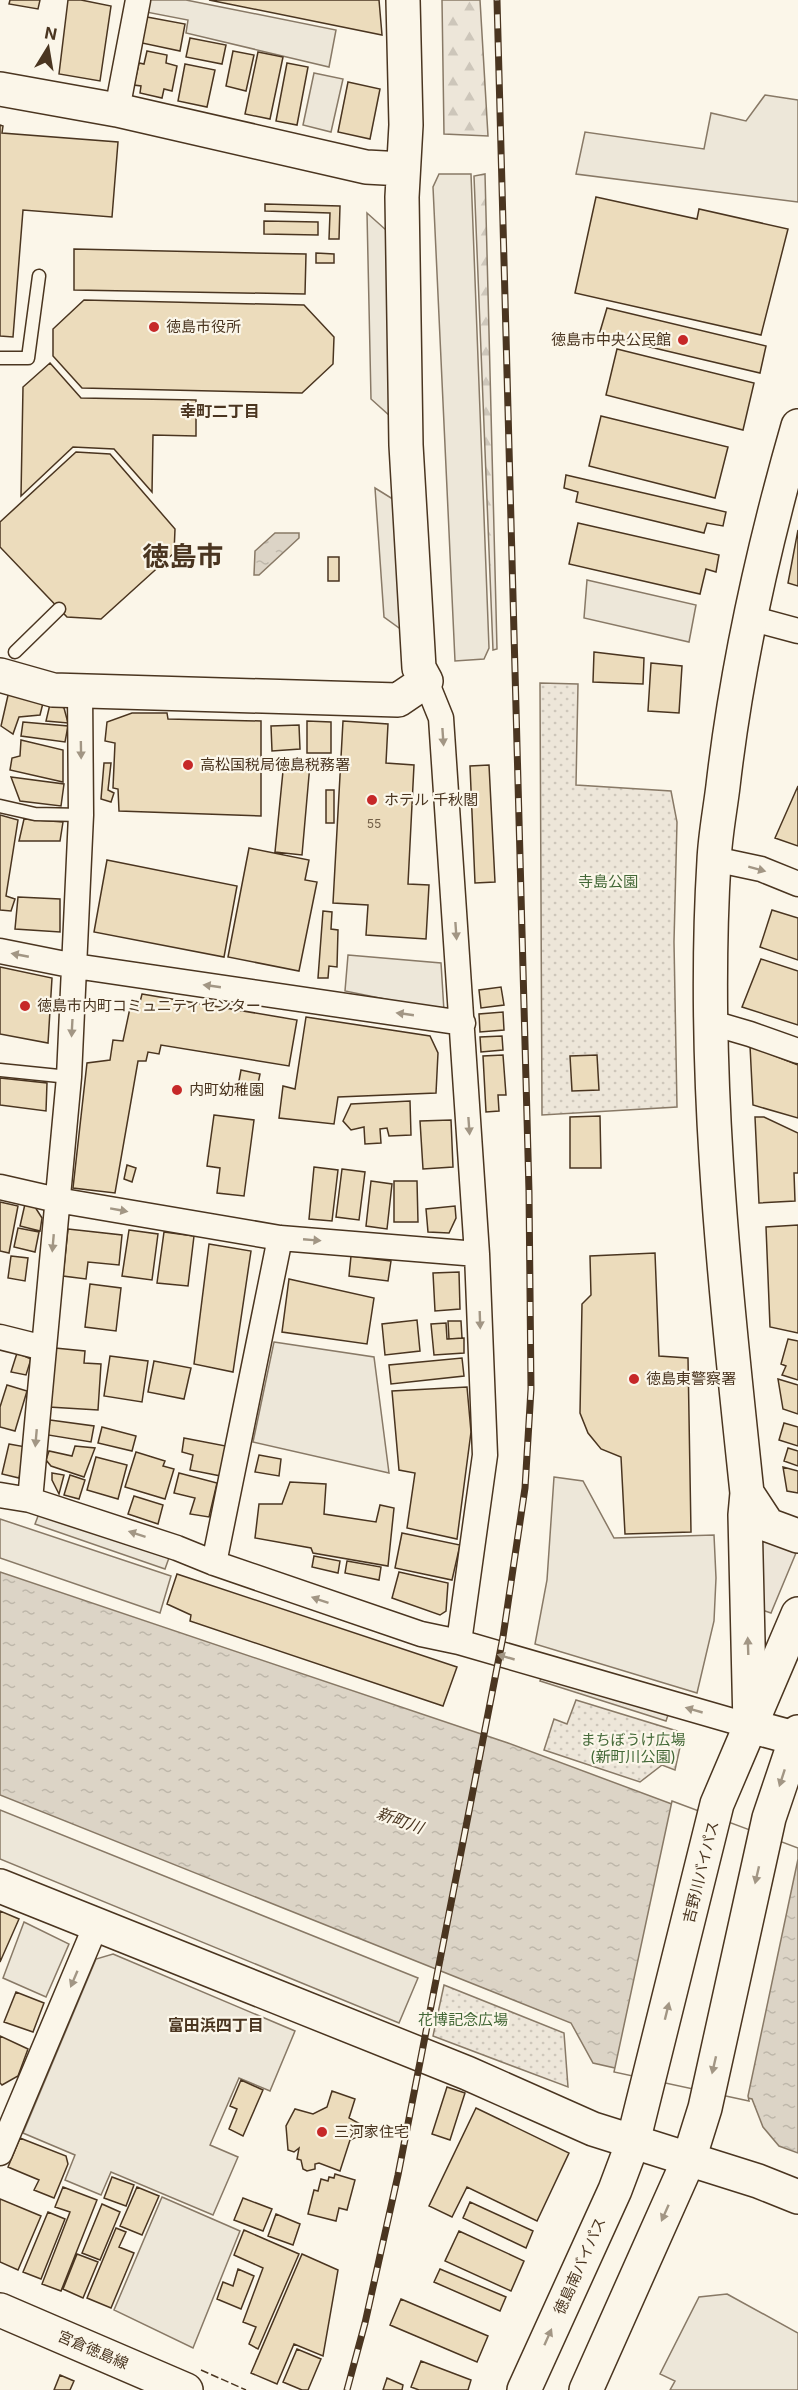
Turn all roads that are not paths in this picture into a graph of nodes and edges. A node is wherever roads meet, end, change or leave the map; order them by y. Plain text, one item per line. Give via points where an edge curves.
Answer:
1 (138, 0) edge
2 (403, 0) edge
3 (0, 89) edge
4 (117, 110) junction
5 (403, 169) junction
6 (39, 276) dead end
7 (0, 358) edge
8 (798, 426) edge
9 (59, 609) dead end
10 (750, 618) junction
11 (798, 631) edge
12 (8, 663) edge
13 (426, 681) junction
14 (80, 691) junction
15 (0, 806) edge
16 (81, 815) junction
17 (714, 859) junction
18 (798, 884) edge
19 (0, 951) edge
20 (75, 966) junction
21 (709, 1022) junction
22 (463, 1023) junction
23 (798, 1051) edge
24 (0, 1070) edge
25 (69, 1077) junction
26 (0, 1187) edge
27 (57, 1200) junction
28 (280, 1238) junction
29 (477, 1254) junction
30 (0, 1337) edge
31 (44, 1348) junction
32 (747, 1493) junction
33 (0, 1495) edge
34 (30, 1500) junction
35 (798, 1536) edge
36 (214, 1563) junction
37 (798, 1614) edge
38 (459, 1642) junction
39 (750, 1725) junction
40 (797, 1736) edge
41 (0, 1886) edge
42 (96, 1925) junction
43 (8, 2112) edge
44 (633, 2142) junction
45 (0, 2153) edge
46 (689, 2159) junction
47 (798, 2197) edge
48 (0, 2310) edge
49 (186, 2390) edge
50 (524, 2390) edge
51 (586, 2390) edge

1 - 4 street
2 - 5 main road
3 - 4 main road
4 - 5 main road via 366,168
5 - 13 main road via 406,445 419,668
6 - 7 lane via 28,358
8 - 10 main road via 773,513
9 - 12 lane
10 - 11 street
10 - 17 main road via 732,712
12 - 14 main road via 39,687
13 - 14 main road via 398,700
13 -> 22 street via 441,717
14 -> 16 street
15 - 16 lane via 35,814
16 - 20 street
17 -> 18 street via 761,869
17 - 21 main road
20 -> 19 street
22 -> 20 street
20 -> 25 street
21 - 23 street
21 - 32 main road via 718,1197
22 -> 29 street
24 - 25 lane
25 - 27 street
26 - 27 street
27 -> 28 street
27 -> 31 street
28 -> 29 street
28 - 36 street
29 -> 38 street via 485,1455
30 - 31 street
31 -> 34 street
32 - 35 main road via 768,1525
39 -> 32 main road
33 - 34 street
36 -> 34 street
38 -> 36 street via 421,1634
37 - 39 main road, 吉野川バイパス
39 -> 38 street
39 - 40 main road
44 -> 39 main road, 吉野川バイパス via 717,1804
40 -> 46 main road via 769,1818 705,2108
41 - 42 main road
42 -> 43 street
42 - 44 main road
43 - 45 street
44 - 46 main road
50 -> 44 main road, 徳島南バイパス
46 - 47 main road
46 -> 51 main road
48 - 49 main road, 宮倉徳島線

